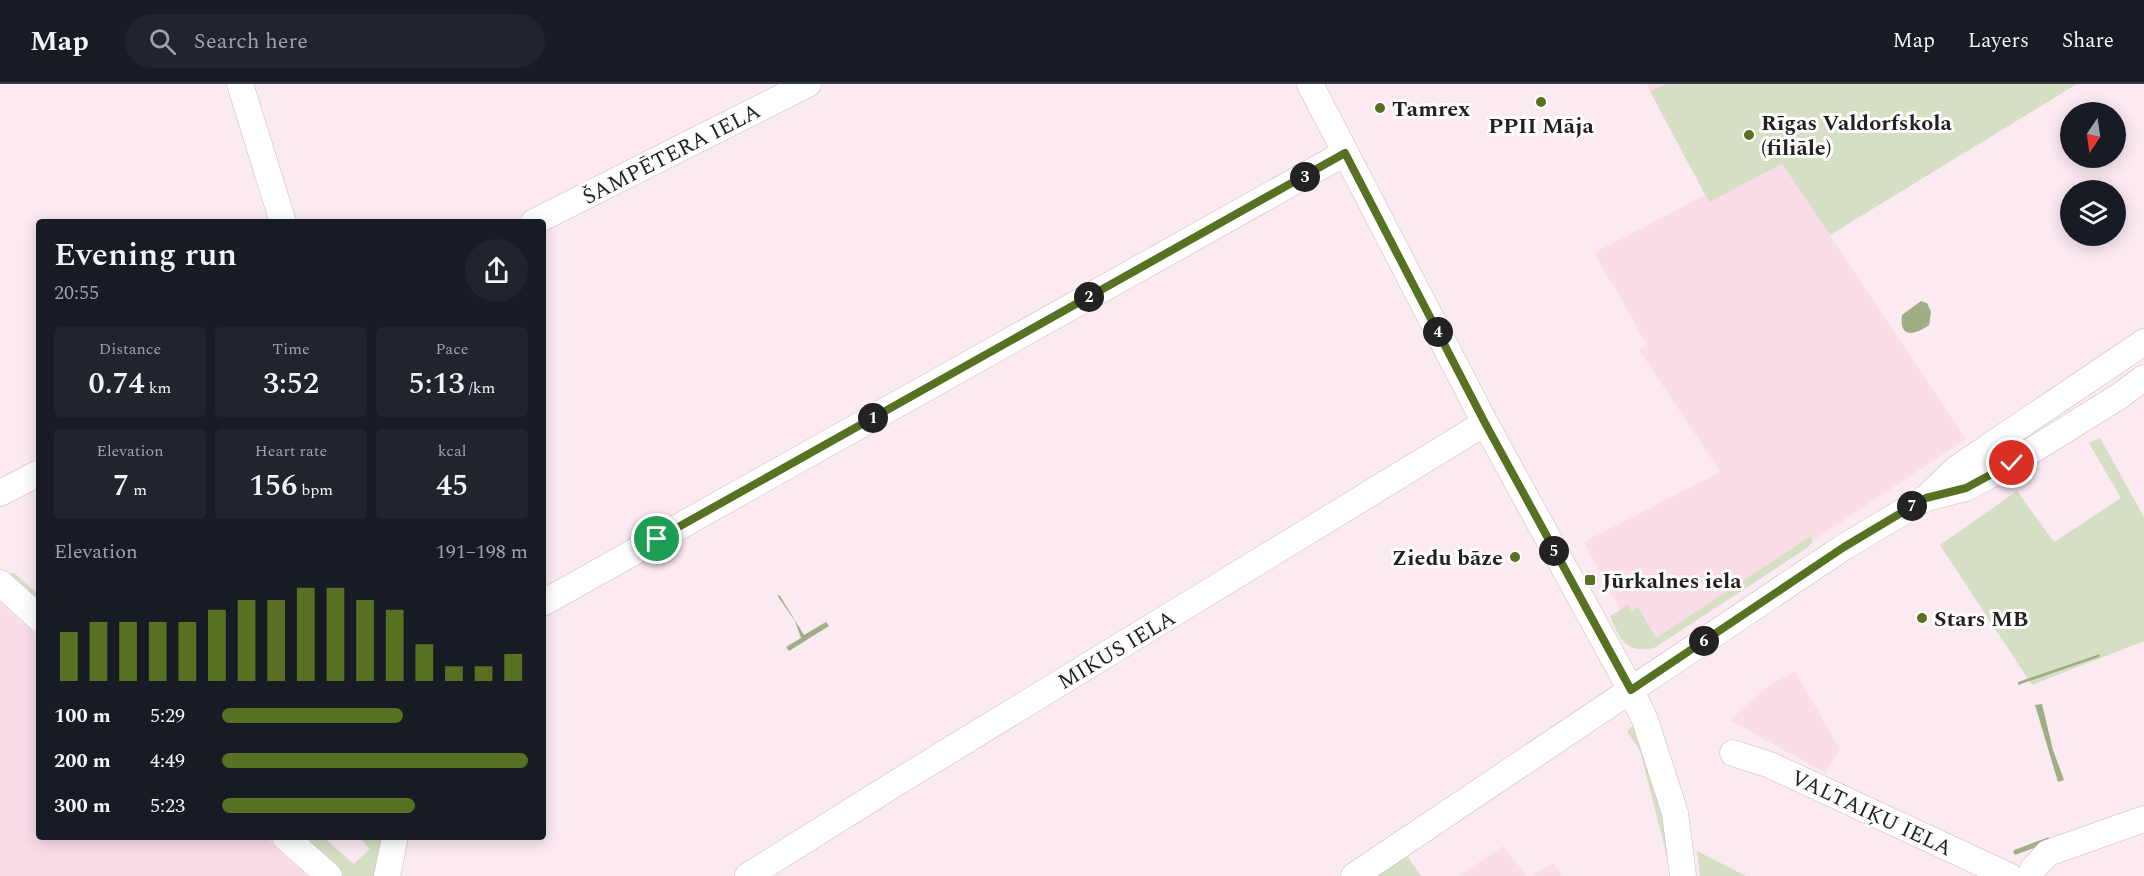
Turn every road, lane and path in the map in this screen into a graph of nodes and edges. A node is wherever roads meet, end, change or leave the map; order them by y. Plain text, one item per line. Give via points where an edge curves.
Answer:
1 (240, 84) edge
2 (808, 84) edge
3 (1310, 84) edge
4 (1345, 153) junction
5 (282, 219) edge
6 (540, 219) edge
7 (2144, 342) edge
8 (2144, 378) edge
9 (1485, 423) junction
10 (36, 475) edge
11 (0, 493) edge
12 (1926, 498) junction
13 (0, 583) edge
14 (546, 601) edge
15 (36, 615) edge
16 (1631, 690) junction
17 (1733, 753) dead end
18 (2144, 819) edge
19 (288, 840) edge
20 (394, 840) edge
21 (329, 876) edge
22 (387, 876) edge
23 (748, 876) edge
24 (1354, 876) edge
25 (1683, 876) edge
26 (2008, 876) edge
27 (2030, 876) edge

1 - 5 street
2 - 6 street, ŠAMPĒTERA IELA
3 - 4 street
4 - 9 street
4 - 14 street
7 - 12 street via 1956,468
8 - 12 street via 2012,463 1966,488
9 - 16 street
9 - 23 street, MIKUS IELA
10 - 11 street
12 - 16 street via 1838,550
13 - 15 street
16 - 24 street
16 - 25 street via 1645,720 1675,813
17 - 26 street, VALTAIĶU IELA via 1770,765
18 - 27 street via 2048,853
19 - 21 street
20 - 22 street

